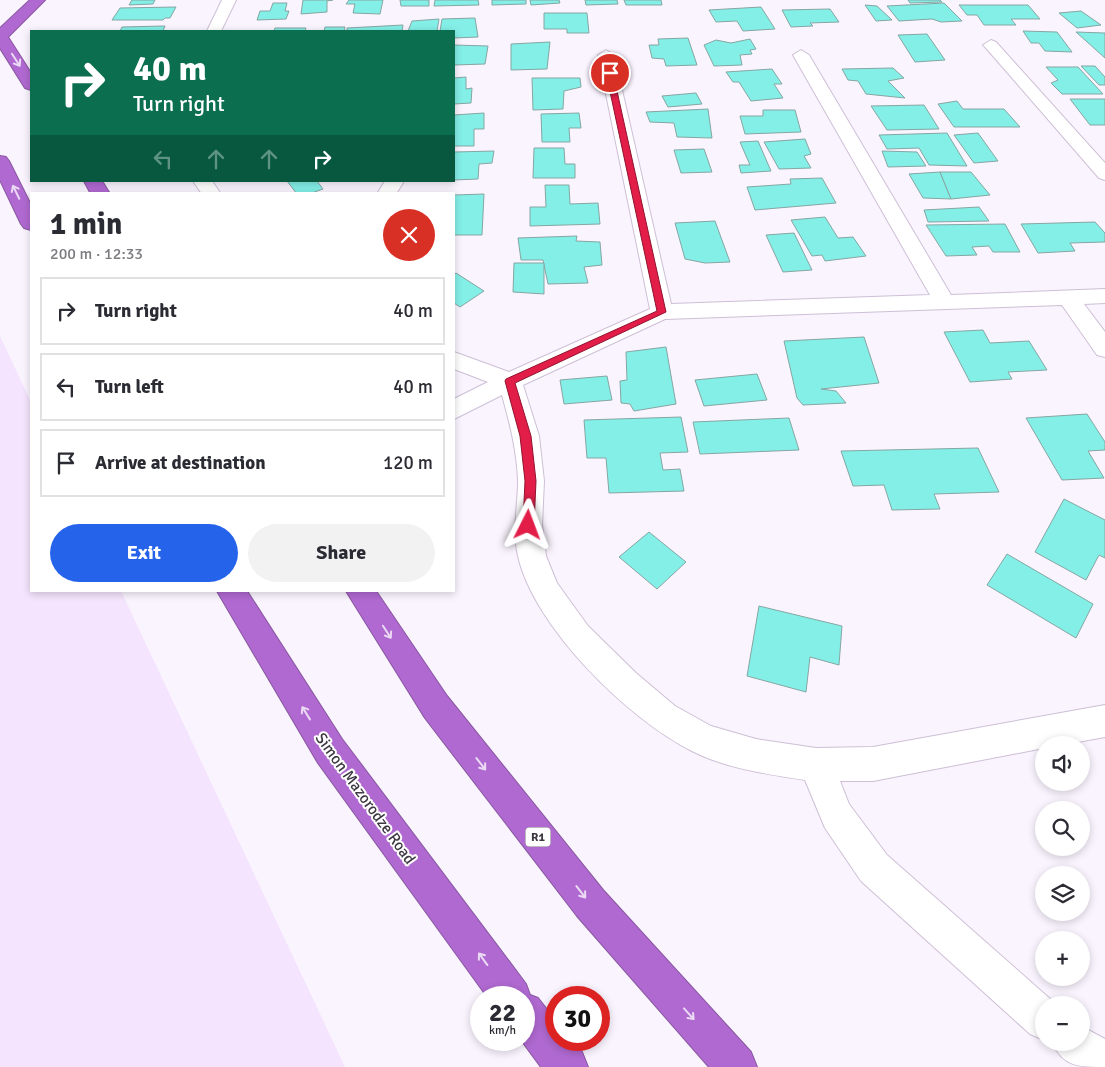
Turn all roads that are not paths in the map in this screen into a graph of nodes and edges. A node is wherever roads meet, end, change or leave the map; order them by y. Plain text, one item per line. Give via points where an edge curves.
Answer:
1 (38, 0) edge
2 (229, 0) edge
3 (214, 30) edge
4 (0, 36) edge
5 (991, 45) dead end
6 (606, 55) dead end
7 (801, 55) dead end
8 (30, 83) edge
9 (0, 161) edge
10 (1105, 174) edge
11 (203, 182) edge
12 (210, 192) edge
13 (30, 222) edge
14 (1105, 296) edge
15 (1068, 297) junction
16 (943, 300) junction
17 (662, 312) junction
18 (1105, 348) edge
19 (455, 360) edge
20 (510, 381) junction
21 (455, 409) edge
22 (232, 592) edge
23 (361, 592) edge
24 (1105, 721) edge
25 (816, 765) junction
26 (503, 986) edge
27 (1035, 1012) edge
28 (535, 1026) edge
29 (1086, 1051) edge
30 (1105, 1063) edge
31 (566, 1067) edge
32 (736, 1067) edge

1 - 4 highway
2 - 3 street
4 -> 8 highway
5 - 10 street
6 - 17 street
7 - 16 street
13 -> 9 highway
11 - 12 street
14 - 15 street
15 - 16 street
15 - 18 street
16 - 17 street
17 - 20 street
19 - 20 street
20 - 21 street
20 - 25 street via 526,436 532,556 545,590 577,636 664,717 704,740 756,756
26 -> 22 highway, Simon Mazorodze Road via 330,751
23 -> 32 highway, R1 via 436,707 590,903
24 - 25 street via 873,764
25 - 27 street via 837,816 874,868
28 - 31 highway
29 - 30 street

